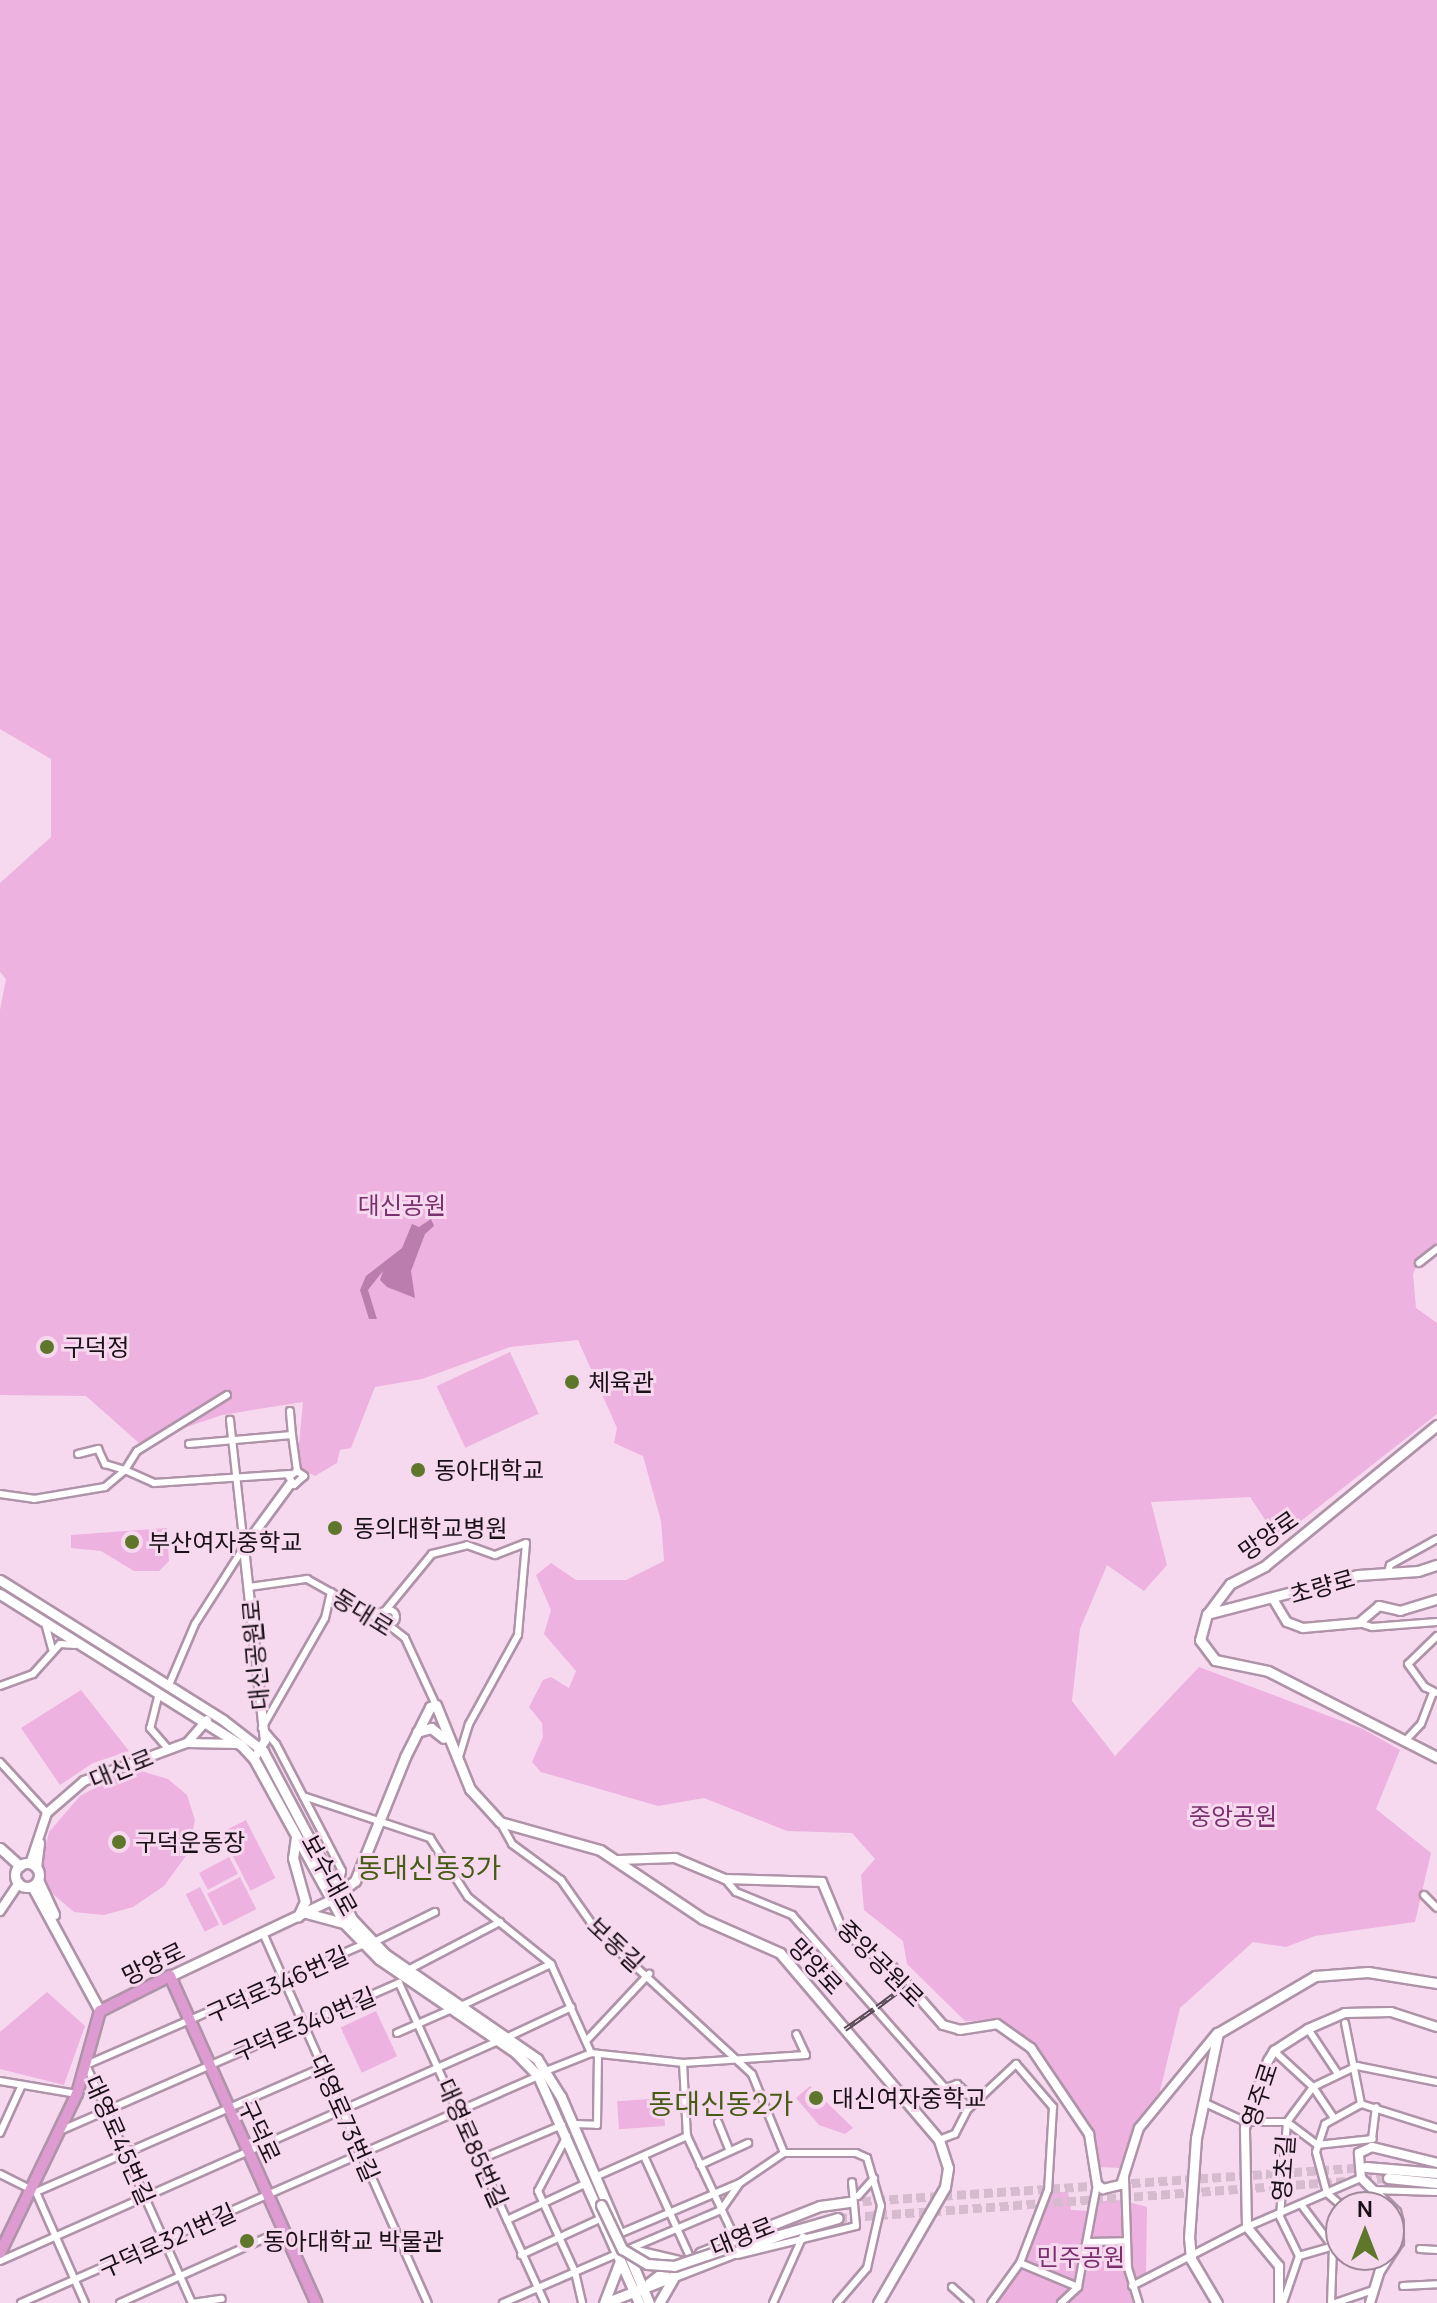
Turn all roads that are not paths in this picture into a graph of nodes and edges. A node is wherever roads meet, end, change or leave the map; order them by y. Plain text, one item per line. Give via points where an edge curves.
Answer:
1 (1437, 1249) edge
2 (1419, 1263) dead end
3 (227, 1395) dead end
4 (290, 1411) dead end
5 (230, 1420) dead end
6 (1437, 1425) edge
7 (292, 1435) junction
8 (232, 1441) junction
9 (189, 1444) dead end
10 (78, 1454) dead end
11 (125, 1470) junction
12 (293, 1476) junction
13 (238, 1477) junction
14 (0, 1494) edge
15 (1437, 1539) edge
16 (244, 1547) junction
17 (511, 1550) junction
18 (527, 1565) junction
19 (1437, 1565) edge
20 (1388, 1572) junction
21 (0, 1580) edge
22 (249, 1587) junction
23 (331, 1592) junction
24 (0, 1594) edge
25 (1273, 1599) junction
26 (394, 1600) junction
27 (1437, 1600) edge
28 (385, 1611) junction
29 (1207, 1614) junction
30 (369, 1615) junction
31 (396, 1615) junction
32 (1437, 1622) edge
33 (45, 1623) junction
34 (386, 1623) junction
35 (1359, 1623) junction
36 (1437, 1636) edge
37 (405, 1638) junction
38 (84, 1645) junction
39 (52, 1649) junction
40 (169, 1685) junction
41 (0, 1686) edge
42 (159, 1693) junction
43 (1435, 1693) edge
44 (436, 1705) junction
45 (211, 1712) junction
46 (206, 1723) junction
47 (262, 1728) junction
48 (417, 1732) junction
49 (1405, 1741) junction
50 (187, 1743) junction
51 (447, 1743) junction
52 (241, 1745) junction
53 (168, 1749) junction
54 (263, 1751) junction
55 (1437, 1757) edge
56 (254, 1759) junction
57 (0, 1762) edge
58 (457, 1765) junction
59 (303, 1796) junction
60 (47, 1813) junction
61 (380, 1821) junction
62 (500, 1822) junction
63 (296, 1837) junction
64 (0, 1848) edge
65 (0, 1855) edge
66 (619, 1860) junction
67 (24, 1871) junction
68 (725, 1879) junction
69 (35, 1883) junction
70 (1424, 1895) dead end
71 (333, 1899) junction
72 (1437, 1908) edge
73 (0, 1911) edge
74 (435, 1912) dead end
75 (302, 1915) junction
76 (500, 1922) junction
77 (344, 1923) junction
78 (263, 1933) junction
79 (369, 1943) junction
80 (551, 1964) junction
81 (186, 1968) junction
82 (649, 1974) junction
83 (170, 1976) junction
84 (407, 1977) junction
85 (284, 1980) junction
86 (1437, 1983) edge
87 (463, 2005) junction
88 (183, 2007) junction
89 (572, 2007) junction
90 (452, 2009) junction
91 (100, 2011) junction
92 (189, 2023) junction
93 (419, 2023) junction
94 (1345, 2023) dead end
95 (304, 2024) junction
96 (1437, 2027) edge
97 (1308, 2029) junction
98 (397, 2033) dead end
99 (1218, 2033) junction
100 (796, 2034) dead end
101 (510, 2036) junction
102 (499, 2040) junction
103 (587, 2040) junction
104 (1274, 2051) junction
105 (595, 2054) junction
106 (739, 2061) junction
107 (683, 2063) junction
108 (86, 2065) junction
109 (208, 2065) junction
110 (1357, 2066) junction
111 (324, 2067) junction
112 (439, 2067) junction
113 (542, 2074) junction
114 (1338, 2074) junction
115 (0, 2081) edge
116 (1437, 2082) edge
117 (22, 2085) junction
118 (1313, 2087) junction
119 (77, 2094) junction
120 (549, 2094) junction
121 (975, 2101) junction
122 (1203, 2102) junction
123 (1361, 2104) junction
124 (1376, 2107) junction
125 (228, 2109) junction
126 (342, 2110) junction
127 (108, 2111) junction
128 (459, 2111) junction
129 (1333, 2117) junction
130 (718, 2122) dead end
131 (1246, 2122) junction
132 (1287, 2122) junction
133 (574, 2124) junction
134 (562, 2125) junction
135 (1437, 2128) edge
136 (60, 2130) junction
137 (0, 2133) edge
138 (567, 2136) junction
139 (687, 2136) junction
140 (939, 2140) junction
141 (748, 2143) dead end
142 (1372, 2143) junction
143 (1317, 2145) junction
144 (247, 2150) junction
145 (730, 2151) junction
146 (126, 2152) junction
147 (784, 2153) junction
148 (362, 2155) junction
149 (644, 2156) junction
150 (481, 2159) junction
151 (1437, 2163) edge
152 (700, 2165) junction
153 (1366, 2167) tunnel mouth
154 (1437, 2173) edge
155 (0, 2174) edge
156 (874, 2178) junction
157 (1125, 2178) junction
158 (1361, 2178) junction
159 (1388, 2178) tunnel mouth
160 (591, 2180) junction
161 (852, 2182) dead end
162 (740, 2183) junction
163 (1437, 2183) edge
164 (1097, 2184) junction
165 (1373, 2190) joint
166 (34, 2191) junction
167 (1327, 2191) edge
168 (1332, 2191) edge
169 (1437, 2192) edge
170 (712, 2193) junction
171 (1325, 2194) edge
172 (268, 2196) junction
173 (146, 2197) junction
174 (853, 2199) junction
175 (539, 2202) junction
176 (1303, 2207) junction
177 (721, 2210) junction
178 (669, 2212) junction
179 (1280, 2217) junction
180 (602, 2218) junction
181 (838, 2218) tunnel mouth
182 (507, 2220) junction
183 (1247, 2227) junction
184 (677, 2228) junction
185 (283, 2230) junction
186 (1325, 2232) edge
187 (619, 2234) junction
188 (56, 2236) junction
189 (803, 2236) junction
190 (557, 2238) junction
191 (735, 2238) junction
192 (1127, 2241) junction
193 (1088, 2242) junction
194 (165, 2243) junction
195 (1325, 2248) edge
196 (1420, 2249) dead end
197 (1437, 2250) edge
198 (724, 2252) junction
199 (0, 2253) edge
200 (623, 2253) junction
201 (521, 2255) junction
202 (1299, 2256) junction
203 (690, 2257) junction
204 (1191, 2259) junction
205 (0, 2261) edge
206 (679, 2261) junction
207 (1020, 2263) junction
208 (1335, 2271) edge
209 (1380, 2271) edge
210 (575, 2272) junction
211 (180, 2276) junction
212 (673, 2279) junction
213 (75, 2280) junction
214 (1437, 2284) edge
215 (1132, 2286) junction
216 (1403, 2286) dead end
217 (952, 2287) dead end
218 (1078, 2287) junction
219 (538, 2288) junction
220 (638, 2289) junction
221 (1373, 2290) junction
222 (222, 2299) dead end
223 (312, 2302) edge
224 (21, 2303) edge
225 (85, 2303) edge
226 (120, 2303) edge
227 (192, 2303) edge
228 (428, 2303) edge
229 (503, 2303) edge
230 (545, 2303) edge
231 (582, 2303) edge
232 (604, 2303) edge
233 (639, 2303) edge
234 (649, 2303) edge
235 (659, 2303) edge
236 (773, 2303) edge
237 (837, 2303) edge
238 (878, 2303) edge
239 (970, 2303) edge
240 (991, 2303) edge
241 (1061, 2303) edge
242 (1139, 2303) edge
243 (1217, 2303) edge
244 (1281, 2303) edge
245 (1333, 2303) edge
246 (1370, 2303) edge

1 - 2 street
3 - 11 street via 137,1451
4 - 7 street
5 - 8 street, 대신공원로
6 - 29 main road, 망양로 via 1265,1566 1230,1584
7 - 8 street
7 - 12 street
8 - 9 street
8 - 13 street, 대신공원로
10 - 11 street via 98,1449 105,1464
11 - 13 street via 154,1483
11 - 14 street via 105,1487 34,1499
12 - 13 street
12 - 16 street, 대신공원로
13 - 16 street, 대신공원로
15 - 20 street via 1390,1565
16 - 22 street, 대신공원로
16 - 40 street, 대신공원로 via 195,1624
17 - 18 street via 522,1554
17 - 18 street via 526,1543
17 - 26 street via 495,1555 459,1545 432,1554
18 - 58 street via 518,1635 469,1724
19 - 20 main road, 초량로
20 - 25 main road, 초량로
21 - 40 main road, 보수대로
22 - 23 street, 동대로 via 307,1579
22 - 47 street, 대신공원로
23 - 30 street, 동대로
23 - 47 street via 325,1618
24 - 33 main road, 보수대로
25 - 29 main road, 초량로
25 - 35 street via 1287,1622 1303,1628
26 - 28 street
26 - 31 street
27 - 35 street via 1400,1611 1379,1606
28 - 30 street
28 - 31 street
28 - 34 street
29 - 49 main road via 1200,1640 1215,1660 1268,1671
30 - 34 street, 동대로
31 - 34 street
31 - 37 street
32 - 35 street via 1372,1627
33 - 38 main road, 보수대로
33 - 39 street
34 - 37 street, 동대로
36 - 43 street via 1408,1664
37 - 44 street, 동대로
38 - 39 street via 65,1642
38 - 42 main road, 보수대로
39 - 41 street via 33,1674
40 - 45 main road, 보수대로
42 - 46 main road, 보수대로
42 - 53 street via 150,1728
43 - 49 street via 1421,1724
44 - 48 main road, 망양로
44 - 51 main road
45 - 46 street, 대신로
45 - 54 main road, 보수대로
46 - 50 street, 대신로
46 - 52 main road, 보수대로
47 - 54 street, 대신공원로
47 - 59 street
48 - 51 main road via 435,1729
48 - 61 main road, 망양로
49 - 55 main road
50 - 52 street
50 - 53 street, 대신로
51 - 58 main road
52 - 56 main road, 보수대로
53 - 60 street, 대신로 via 84,1781
54 - 56 street
54 - 71 main road, 보수대로
56 - 63 main road, 보수대로
57 - 60 street
58 - 62 main road via 482,1807
59 - 61 street, 보수대로
59 - 71 street via 342,1871
60 - 67 street
61 - 71 main road, 망양로 via 355,1881
61 - 76 street, 보수대로 via 430,1838 468,1897
62 - 66 main road, 망양로
62 - 82 street, 보동길 via 512,1844 561,1880 597,1931
63 - 71 main road, 보수대로
63 - 75 main road via 293,1858 305,1901
64 - 67 main road
65 - 67 main road
66 - 68 street, 중앙공원로 via 675,1858
66 - 140 main road, 망양로 via 703,1919 780,1953
67 - 69 main road
67 - 69 main road
67 - 73 street
68 - 121 street via 736,1892 792,1915 945,2088 957,2084
68 - 164 street, 중앙공원로 via 822,1882 842,1930 892,1967 943,2025 960,2030 997,2024 1031,2048 1089,2134
69 - 91 main road
70 - 72 street
71 - 75 main road, 망양로
71 - 77 main road, 보수대로
71 - 79 main road, 보수대로
74 - 79 street, 구덕로346번길
75 - 77 main road
75 - 78 main road, 망양로
76 - 80 street, 보수대로
76 - 84 street, 구덕로340번길
77 - 79 main road, 보수대로
78 - 81 main road, 망양로
78 - 85 street, 대영로73번길
79 - 84 main road, 보수대로
79 - 85 street, 구덕로346번길
80 - 87 street
80 - 89 street
81 - 83 main road, 망양로
81 - 88 main road via 180,1984
82 - 103 street
82 - 106 street, 보동길 via 705,2035
83 - 88 main road, 구덕로
83 - 91 main road, 망양로
84 - 87 main road, 보수대로
84 - 90 main road, 보수대로
84 - 93 street, 대영로85번길
84 - 95 street, 구덕로340번길
85 - 92 street, 구덕로346번길
85 - 95 street, 대영로73번길
86 - 99 main road via 1368,1972 1315,1976
87 - 101 main road, 보수대로
88 - 92 main road, 구덕로
89 - 101 street
89 - 103 street
90 - 93 street
90 - 102 main road, 보수대로
91 - 108 main road, 망양로
92 - 108 street, 구덕로346번길
92 - 109 main road, 구덕로
93 - 98 street
93 - 112 street, 대영로85번길
94 - 110 street
95 - 109 street, 구덕로340번길
95 - 111 street, 대영로73번길
96 - 97 street, 영주로 via 1391,2012 1359,2011
97 - 104 street, 영주로
97 - 114 street
99 - 122 main road
99 - 157 street via 1139,2128
100 - 106 street via 806,2055
101 - 113 main road, 보수대로
102 - 112 street
102 - 113 main road, 보수대로
103 - 105 street
104 - 118 street
104 - 131 street, 영주로
105 - 107 street
105 - 113 street, 구덕로321번길
105 - 133 street via 597,2125
106 - 107 street
106 - 147 street, 보동길 via 752,2074
107 - 139 street
108 - 119 main road, 망양로
108 - 127 street, 대영로45번길
109 - 125 main road, 구덕로
109 - 127 street, 구덕로340번길
110 - 114 street, 영초길
110 - 116 street
110 - 123 street
111 - 125 street
111 - 126 street, 대영로73번길
112 - 126 street
112 - 128 street, 대영로85번길
113 - 120 main road, 보수대로
113 - 128 street, 구덕로321번길
113 - 133 main road, 보수대로
114 - 118 street, 영초길
115 - 117 street
117 - 119 street
117 - 137 street
118 - 129 street
118 - 132 street, 영초길
119 - 136 main road, 망양로
120 - 134 main road, 보수대로
120 - 198 main road, bridge via 561,2109 622,2249 647,2264 674,2266
121 - 140 street via 960,2128
121 - 207 street via 1016,2064 1053,2107 1050,2184
122 - 131 street
122 - 204 main road via 1192,2190
123 - 124 street
123 - 129 street
124 - 135 street
124 - 142 street
125 - 144 main road, 구덕로
125 - 146 street
126 - 144 street
126 - 148 street, 대영로73번길
127 - 136 street, 구덕로340번길
127 - 146 street, 대영로45번길
128 - 148 street, 구덕로321번길
128 - 150 street, 대영로85번길
129 - 143 street
130 - 145 street
131 - 132 street, 영초길
131 - 183 street, 영주로
132 - 143 street, 영초길
132 - 179 street, 영초길
133 - 160 main road, 보수대로
134 - 138 main road, 보수대로
134 - 150 street
136 - 166 main road, 망양로
138 - 160 main road, 보수대로
138 - 175 street via 551,2159
139 - 149 street
139 - 152 street
140 - 238 main road, 망양로 via 948,2168 945,2187
141 - 145 street
142 - 143 street
142 - 151 street
142 - 158 street via 1359,2153
143 - 167 street
144 - 172 main road, 구덕로
144 - 173 street
145 - 152 street
146 - 166 street
146 - 173 street, 대영로45번길
147 - 156 street via 856,2153 867,2158
147 - 162 street
148 - 172 street, 구덕로321번길
148 - 228 street, 대영로73번길
149 - 160 street
149 - 178 street
150 - 182 street, 대영로85번길
152 - 170 street
153 - 154 main road
155 - 166 street
156 - 174 street
156 - 237 street via 881,2206 874,2245 867,2268
157 - 164 street via 1115,2189
157 - 192 street
158 - 165 street
158 - 168 street
159 - 163 main road
160 - 175 street
160 - 180 main road, 보수대로
160 - 187 main road, 보수대로
161 - 174 street
162 - 170 street
162 - 177 street
164 - 193 street
165 - 169 street
166 - 188 street
166 - 199 main road, 망양로
170 - 177 street
170 - 178 street
171 - 176 street
172 - 185 main road, 구덕로
172 - 194 street, 구덕로321번길
173 - 188 street
173 - 194 street, 대영로45번길
174 - 189 street via 856,2226
174 - 191 main road, 대영로
175 - 182 street
175 - 190 street
176 - 179 street
176 - 186 street
177 - 184 street
177 - 191 street
178 - 184 street
178 - 187 street
179 - 183 street
179 - 202 street, 영초길
180 - 190 street
180 - 200 main road, 보수대로
181 - 198 main road, 대영로
182 - 201 street, 대영로85번길
183 - 204 street
183 - 244 street via 1279,2266
184 - 200 street
184 - 203 street
185 - 211 street
185 - 223 main road, 구덕로
187 - 200 main road, 보수대로
188 - 205 street
188 - 213 street
189 - 198 street
189 - 236 street
190 - 201 street
190 - 210 street
191 - 203 main road, 대영로
192 - 193 street
192 - 215 street
193 - 218 street
194 - 211 street, 대영로45번길
194 - 213 street, 구덕로321번길
195 - 202 street
196 - 197 street
198 - 212 main road, 대영로
200 - 206 main road
200 - 210 street
200 - 220 main road, 보수대로
200 - 220 main road, 보수대로
200 - 232 main road
201 - 219 street, 대영로85번길
202 - 244 street
203 - 206 main road, 대영로
204 - 215 street
204 - 243 main road
206 - 220 main road, 대영로
207 - 218 street
207 - 240 street
208 - 245 street
209 - 221 street
210 - 219 street
210 - 231 street
211 - 226 street
211 - 227 street, 대영로45번길
212 - 220 main road, 대영로
212 - 235 main road
213 - 224 street, 구덕로321번길
213 - 225 street
214 - 216 street
215 - 242 street
217 - 239 street
218 - 241 street
219 - 229 street
219 - 230 street, 대영로85번길
220 - 232 main road, 대영로
220 - 233 main road, 보수대로
220 - 234 main road, 보수대로
221 - 245 street
221 - 246 street
222 - 227 street

